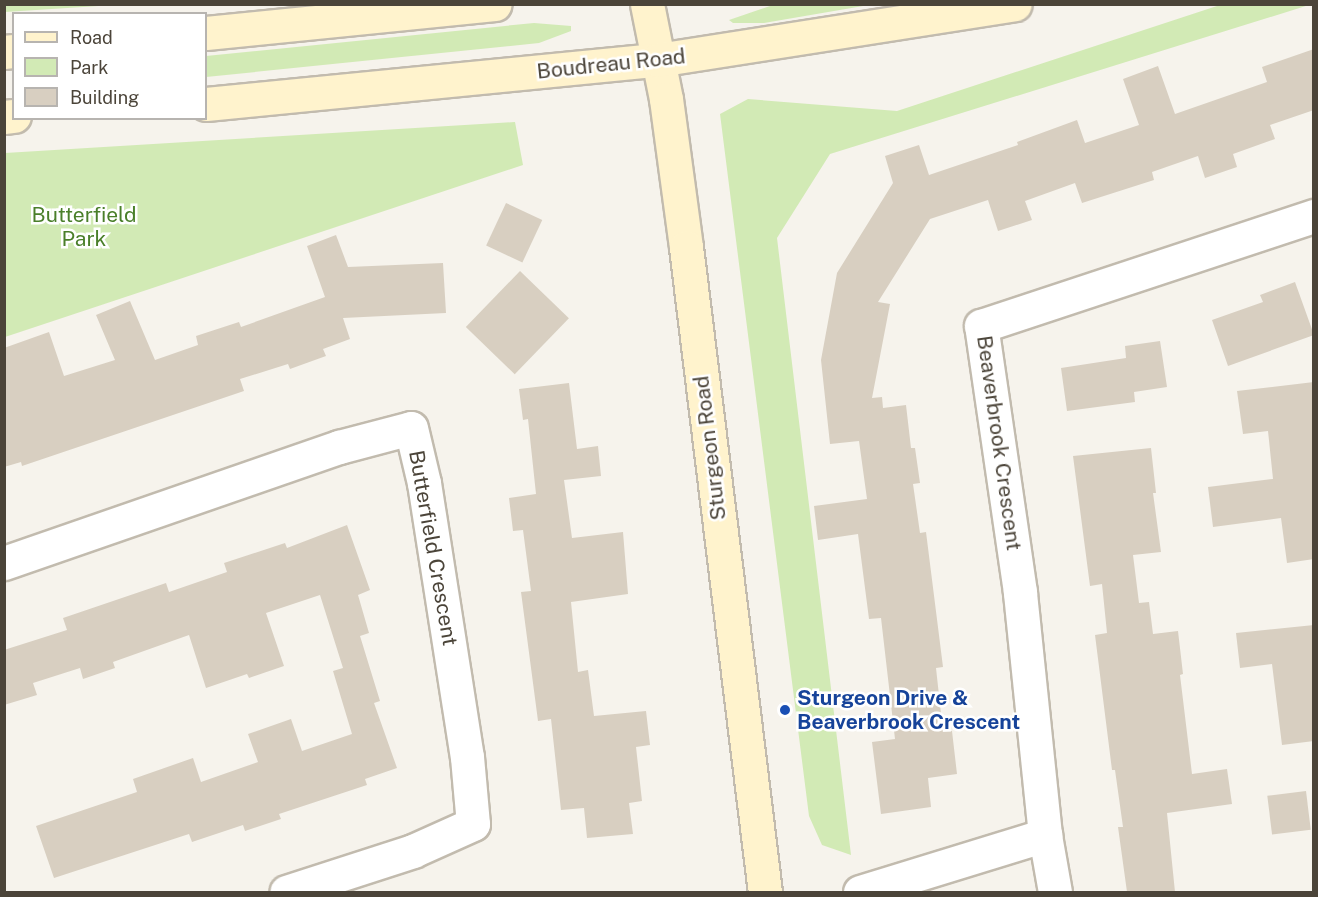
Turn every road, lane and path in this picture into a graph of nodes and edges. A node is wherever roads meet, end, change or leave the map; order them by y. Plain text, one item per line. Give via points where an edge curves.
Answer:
1 (495, 4) edge
2 (647, 4) edge
3 (1015, 4) edge
4 (207, 33) edge
5 (658, 60) junction
6 (207, 104) edge
7 (1314, 216) edge
8 (4, 563) edge
9 (1045, 835) junction
10 (286, 892) edge
11 (765, 892) edge
12 (860, 892) edge
13 (1055, 892) edge

1 - 4 main road
2 - 5 main road, Sturgeon Road
3 - 5 main road, Boudreau Road
5 - 6 main road, Boudreau Road
5 - 11 main road, Sturgeon Road via 686,246
7 - 9 street, Beaverbrook Crescent via 981,326 1020,592
8 - 10 street, Butterfield Crescent via 339,447 411,428 424,483 464,734 473,824 413,850
9 - 12 street
9 - 13 street, Beaverbrook Crescent

